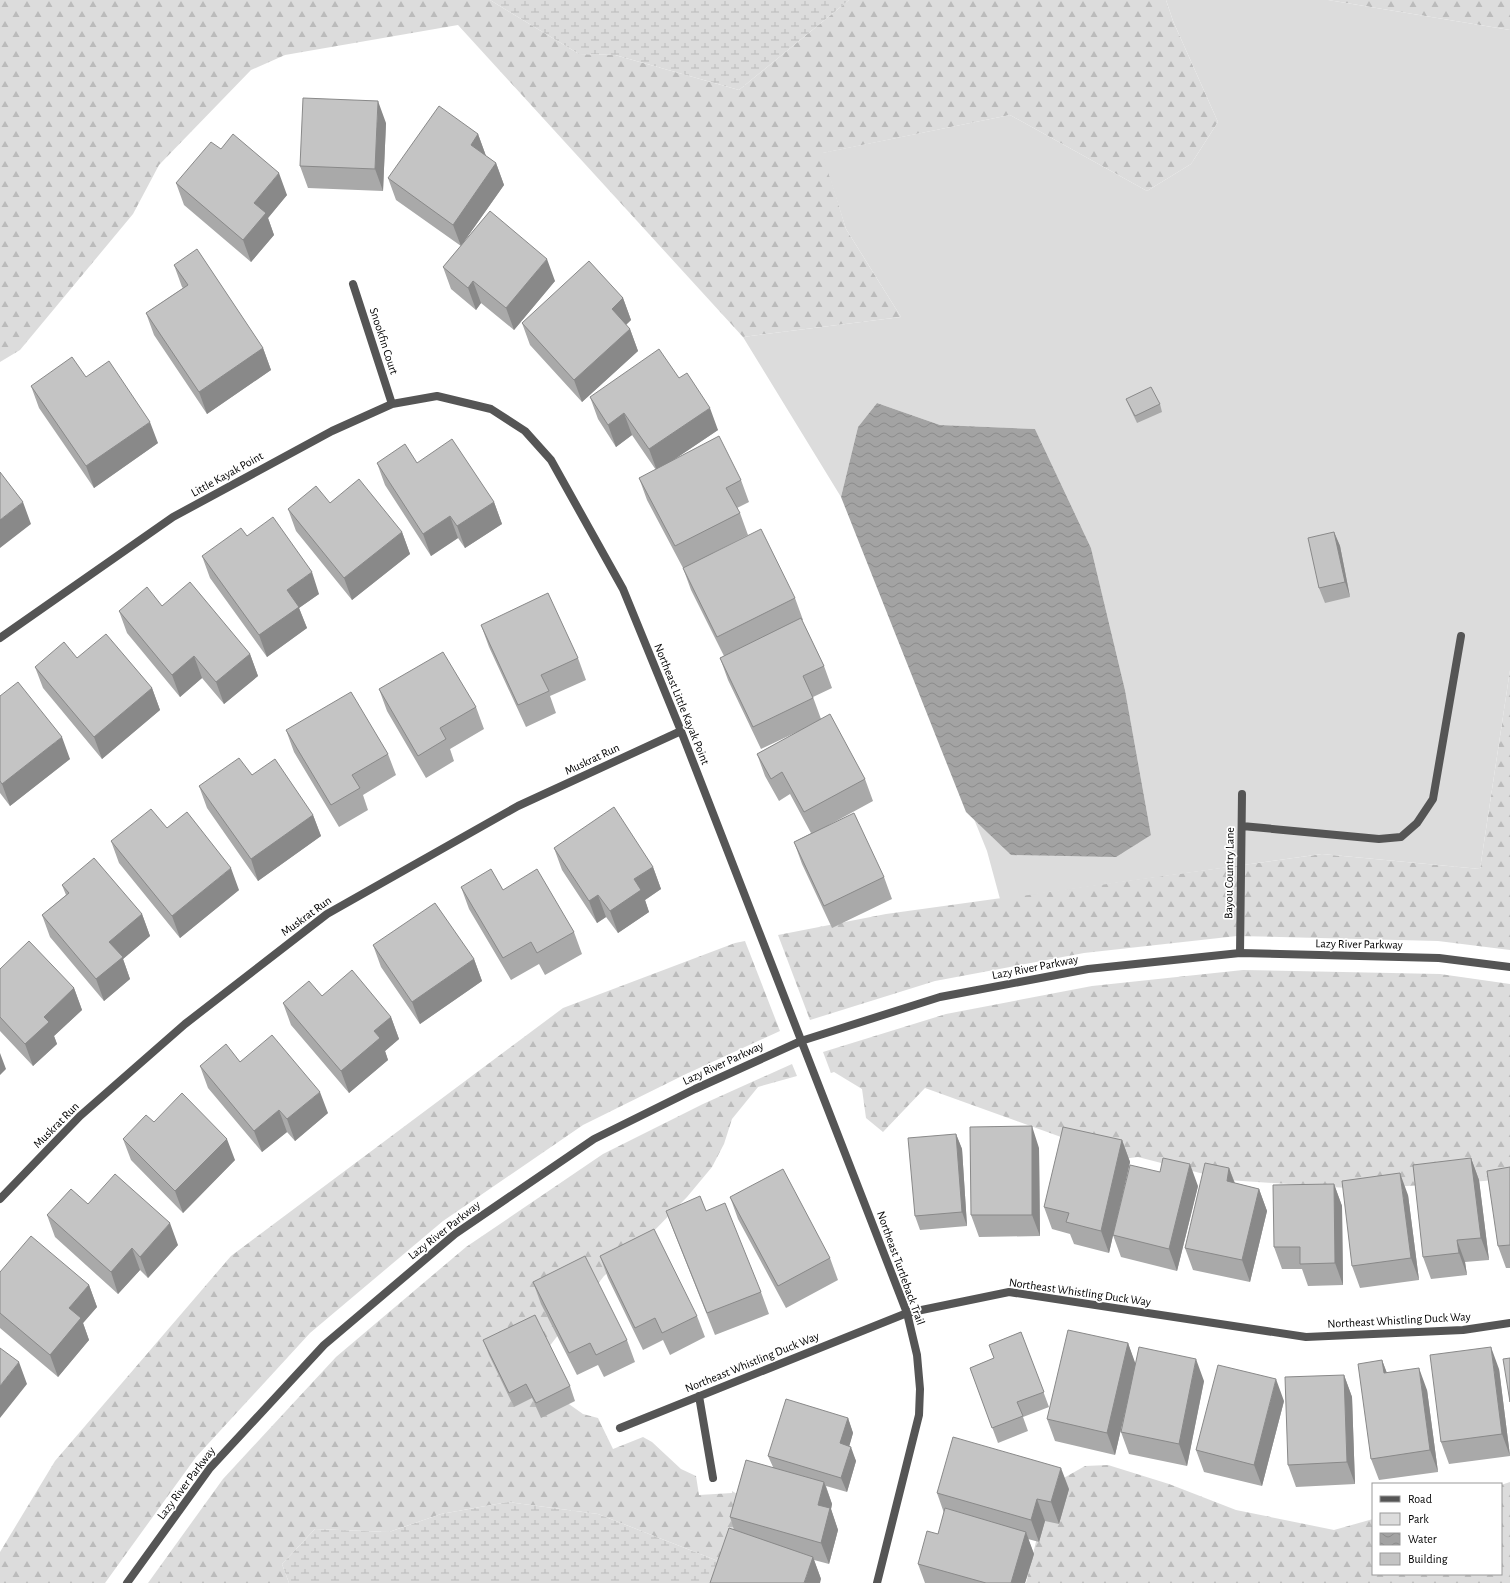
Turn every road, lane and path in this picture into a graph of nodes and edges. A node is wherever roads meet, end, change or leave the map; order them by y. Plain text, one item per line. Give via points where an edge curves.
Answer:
1 (354, 284) dead end
2 (392, 404) junction
3 (491, 409) joint
4 (1461, 636) dead end
5 (0, 638) edge
6 (681, 731) junction
7 (1242, 794) dead end
8 (1242, 826) junction
9 (1240, 953) junction
10 (1510, 967) edge
11 (801, 1041) junction
12 (0, 1199) edge
13 (907, 1313) junction
14 (1510, 1323) edge
15 (699, 1396) junction
16 (620, 1428) dead end
17 (713, 1478) dead end
18 (126, 1583) edge
19 (877, 1583) edge

1 - 2 street, Snookfin Court
2 - 3 street, Little Kayak Point via 437,396
2 - 5 street, Little Kayak Point via 332,431 173,517
3 - 6 street, Northeast Little Kayak Point via 525,431 551,460 623,589
4 - 8 street via 1433,799 1417,823 1401,837 1379,839
6 - 11 street, Northeast Little Kayak Point
6 - 12 street, Muskrat Run via 518,806 327,914 185,1024 80,1116
7 - 8 street, Bayou Country Lane
8 - 9 street, Bayou Country Lane
9 - 10 street, Lazy River Parkway via 1439,958
9 - 11 street, Lazy River Parkway via 1088,969 940,997
11 - 13 street, Northeast Turtleback Trail
11 - 18 street, Lazy River Parkway via 694,1089 594,1139 455,1234 324,1345 210,1468
13 - 14 street, Northeast Whistling Duck Way via 1009,1292 1306,1337 1463,1330
13 - 15 street, Northeast Whistling Duck Way
13 - 19 street, Northeast Turtleback Trail via 917,1354 919,1415
15 - 16 street, Northeast Whistling Duck Way
15 - 17 street

